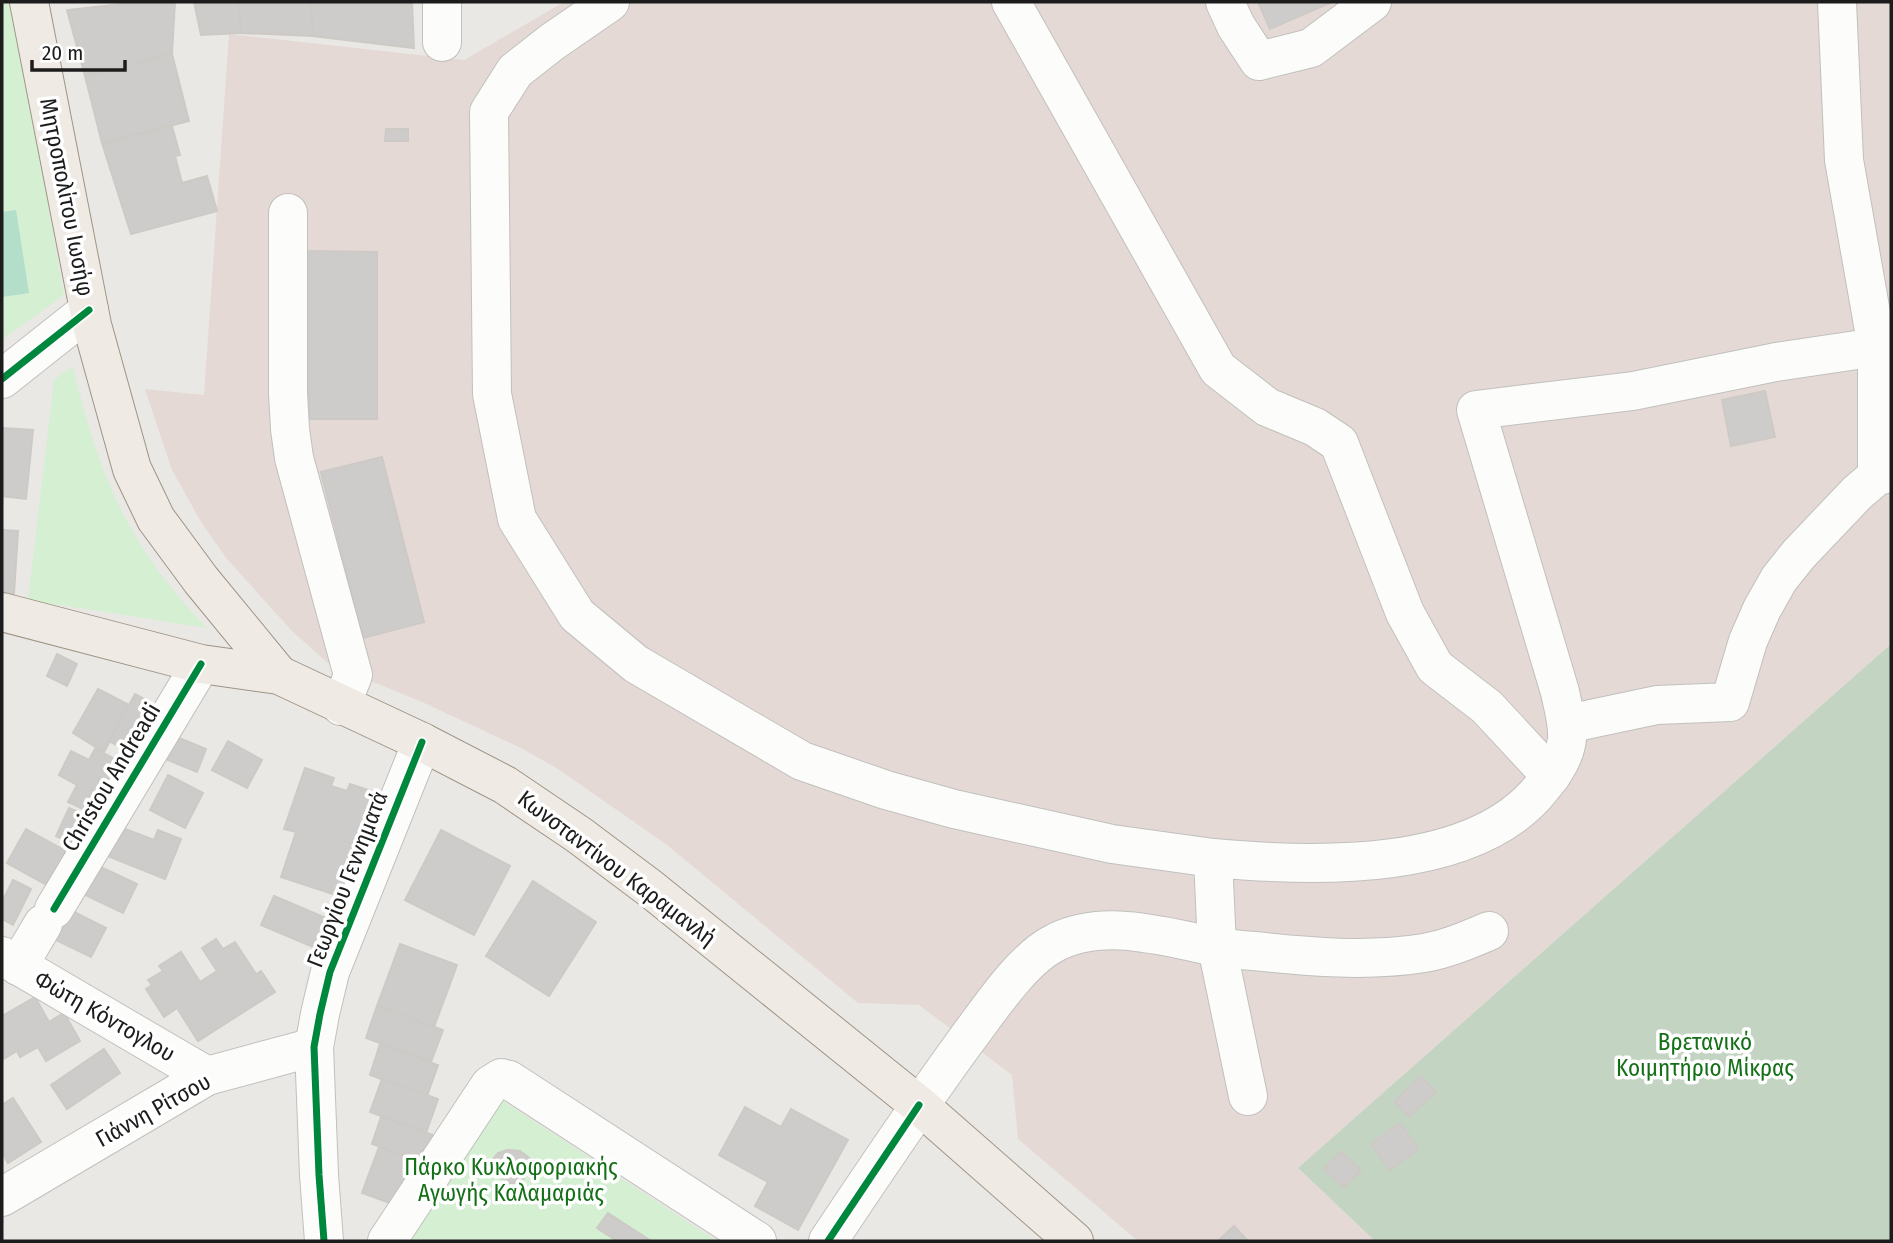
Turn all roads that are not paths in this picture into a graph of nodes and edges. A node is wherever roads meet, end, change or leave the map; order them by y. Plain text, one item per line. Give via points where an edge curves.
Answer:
1 (29, 2) edge
2 (442, 2) edge
3 (610, 2) edge
4 (1012, 2) edge
5 (1225, 2) edge
6 (1372, 2) edge
7 (1837, 2) edge
8 (442, 42) dead end
9 (288, 213) dead end
10 (89, 310) junction
11 (1877, 347) junction
12 (2, 379) edge
13 (1884, 475) edge
14 (2, 612) edge
15 (201, 664) junction
16 (279, 675) junction
17 (341, 706) junction
18 (1567, 724) junction
19 (422, 742) junction
20 (1551, 776) junction
21 (1213, 858) junction
22 (1489, 931) dead end
23 (1217, 947) junction
24 (10, 961) edge
25 (314, 1047) junction
26 (207, 1076) junction
27 (1248, 1096) dead end
28 (919, 1105) junction
29 (2, 1197) edge
30 (324, 1241) edge
31 (387, 1241) edge
32 (757, 1241) edge
33 (828, 1241) edge
34 (1074, 1241) edge

1 - 10 main road, Μητροπολίτου Ιωσήφ
2 - 8 street
3 - 21 street via 515,71 489,111 492,394 517,519 577,615 636,664 802,761 886,790 1037,828
4 - 20 street via 1219,369 1267,407 1315,427 1339,443 1405,613 1435,667 1487,707
5 - 6 street via 1259,61 1311,48
7 - 11 street via 1844,160
9 - 17 street via 290,429 353,675
10 - 12 street
10 - 16 main road, Μητροπολίτου Ιωσήφ via 132,469 156,519
11 - 13 street
11 - 18 street via 1633,391 1476,410
13 - 18 street via 1857,493 1779,579 1748,641 1730,702 1657,705
14 - 15 main road, Κωνσταντίνου Καραμανλή
15 - 16 main road, Κωνσταντίνου Καραμανλή
15 - 24 street, Christou Andreadi via 49,916
16 - 17 main road, Κωνσταντίνου Καραμανλή
17 - 19 main road, Κωνσταντίνου Καραμανλή
18 - 20 street via 1567,741
19 - 25 street, Γεωργίου Γεννηματά via 330,972
19 - 28 main road, Κωνσταντίνου Καραμανλή via 505,785 588,842
20 - 21 street via 1504,822 1430,851 1340,862
21 - 23 street
22 - 23 street via 1453,946 1387,957
23 - 27 street
23 - 28 street via 1102,930 1051,944 991,1006
24 - 26 street, Φώτη Κόντογλου
25 - 26 street, Γιάννη Ρίτσου
25 - 30 street, Γεωργίου Γεννηματά
26 - 29 street, Γιάννη Ρίτσου
28 - 33 street
28 - 34 main road, Κωνσταντίνου Καραμανλή
31 - 32 street via 490,1085 501,1078

